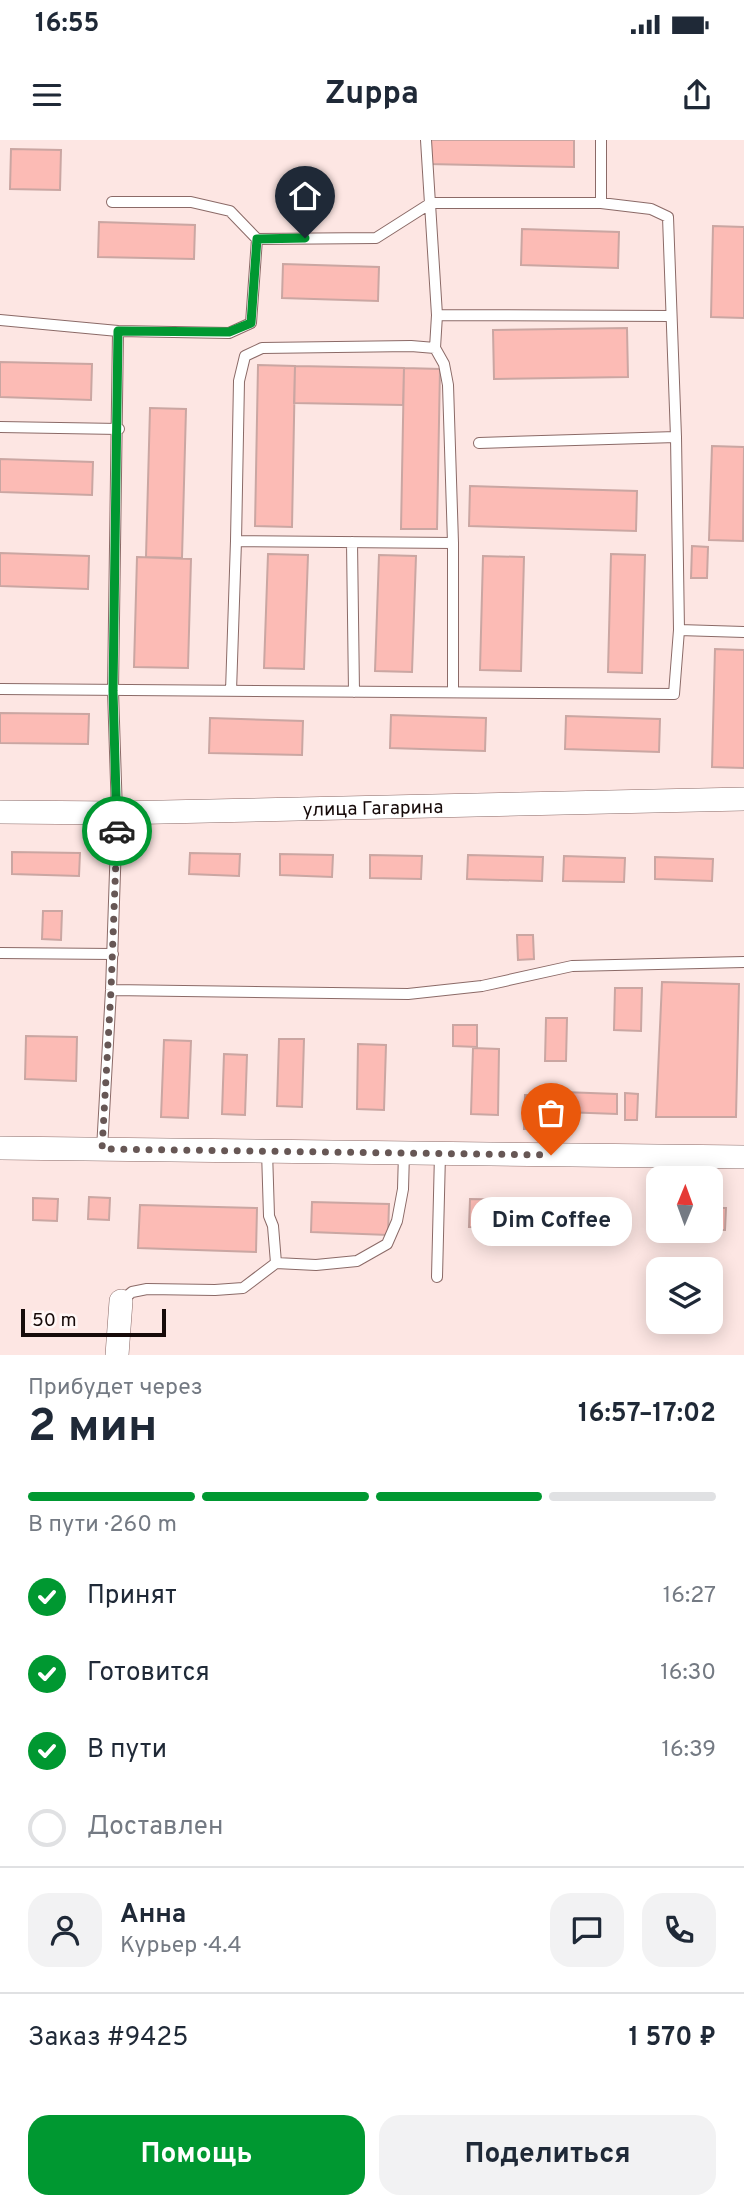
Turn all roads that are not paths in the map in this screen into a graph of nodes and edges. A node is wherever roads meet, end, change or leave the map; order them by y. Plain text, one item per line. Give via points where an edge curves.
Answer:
1 (426, 140) edge
2 (601, 140) edge
3 (112, 202) dead end
4 (431, 203) junction
5 (601, 203) junction
6 (257, 239) junction
7 (437, 316) junction
8 (671, 316) junction
9 (0, 320) edge
10 (118, 331) junction
11 (435, 348) junction
12 (0, 427) edge
13 (118, 429) junction
14 (676, 437) junction
15 (479, 443) dead end
16 (236, 541) junction
17 (352, 542) junction
18 (453, 543) junction
19 (679, 630) junction
20 (744, 632) edge
21 (0, 689) edge
22 (113, 691) junction
23 (230, 691) junction
24 (354, 692) junction
25 (453, 692) junction
26 (744, 799) edge
27 (0, 812) edge
28 (117, 813) junction
29 (0, 953) edge
30 (113, 954) junction
31 (744, 962) edge
32 (111, 990) junction
33 (0, 1148) edge
34 (102, 1149) junction
35 (267, 1151) junction
36 (404, 1153) junction
37 (440, 1154) junction
38 (744, 1157) edge
39 (276, 1263) junction
40 (436, 1277) dead end
41 (121, 1301) joint
42 (117, 1355) edge

1 - 4 lane
2 - 5 lane
3 - 6 lane via 191,202 230,211
4 - 5 lane
4 - 6 lane via 376,238
4 - 7 lane
5 - 8 lane via 652,209 668,217
6 - 10 lane via 251,323 229,332
7 - 8 lane
7 - 11 lane
8 - 14 lane
9 - 10 lane
10 - 13 lane
11 - 16 lane via 262,348 245,356 239,381
11 - 18 lane via 448,385
12 - 13 lane
13 - 22 lane
14 - 15 lane
14 - 19 lane
16 - 17 lane
16 - 23 lane
17 - 18 lane
17 - 24 lane
18 - 25 lane
19 - 20 lane
19 - 25 lane via 674,694
21 - 22 lane
22 - 23 lane
22 - 28 lane
23 - 24 lane
24 - 25 lane
26 - 28 street, улица Гагарина
27 - 28 street, улица Гагарина
28 - 30 lane
29 - 30 lane
30 - 32 lane
31 - 32 lane via 572,966 482,986 408,994
32 - 34 lane
33 - 34 street
34 - 35 street
35 - 36 street
35 - 39 lane
36 - 37 street
36 - 39 lane via 401,1200 387,1244 357,1261
37 - 38 street
37 - 40 lane
39 - 41 lane via 243,1288 148,1289 132,1292
41 - 42 street

